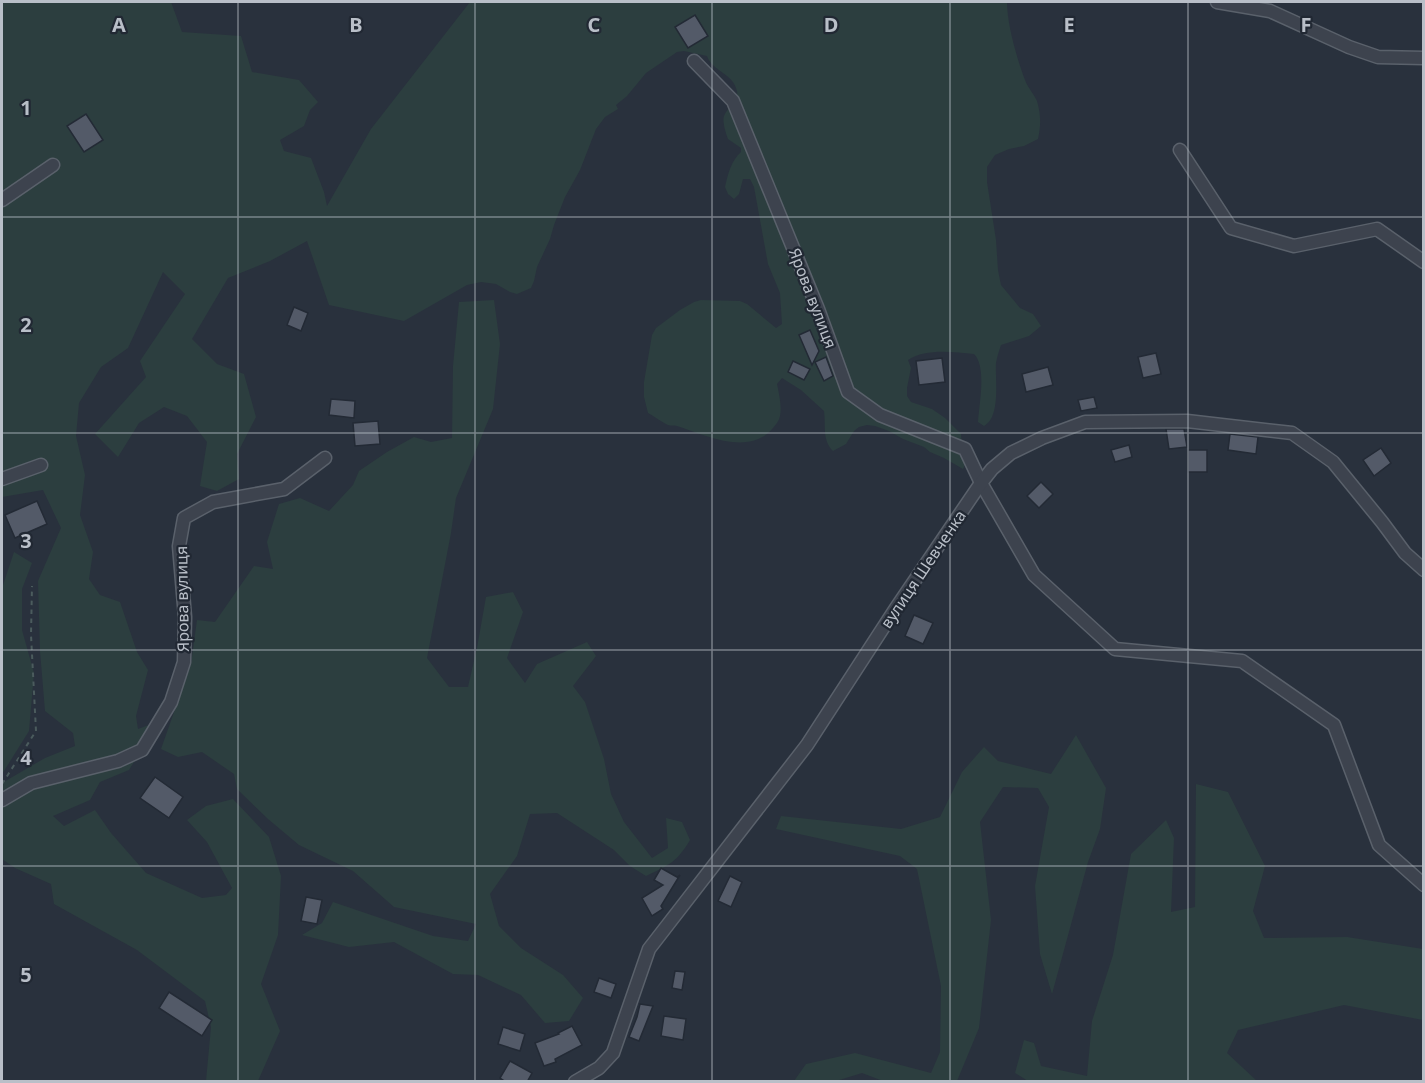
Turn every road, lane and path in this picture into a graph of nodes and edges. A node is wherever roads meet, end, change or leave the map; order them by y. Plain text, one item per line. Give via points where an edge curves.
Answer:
1 (1217, 2) edge
2 (1424, 58) edge
3 (694, 61) dead end
4 (1180, 150) dead end
5 (53, 165) dead end
6 (2, 200) edge
7 (1424, 262) edge
8 (325, 458) dead end
9 (41, 465) dead end
10 (2, 479) edge
11 (981, 483) junction
12 (1424, 570) edge
13 (32, 586) dead end
14 (2, 784) edge
15 (2, 800) edge
16 (1424, 885) edge
17 (575, 1082) edge

1 - 2 street via 1270,11 1378,57
3 - 11 street, Ярова вулиця via 734,101 848,392 880,416 965,449
4 - 7 street via 1231,228 1294,246 1377,229
5 - 6 street
8 - 15 street, Ярова вулиця via 284,489 213,502 184,518 179,546 183,662 171,702 142,750 118,761 31,783
9 - 10 street
11 - 12 street, вулиця Шевченка via 1011,453 1085,422 1187,421 1292,433 1333,462 1405,553
11 - 16 street, Ярова вулиця via 1034,575 1115,649 1242,661 1334,725 1379,845
11 - 17 street, вулиця Шевченка via 807,745 649,949 613,1053 599,1068
13 - 14 path via 36,731

